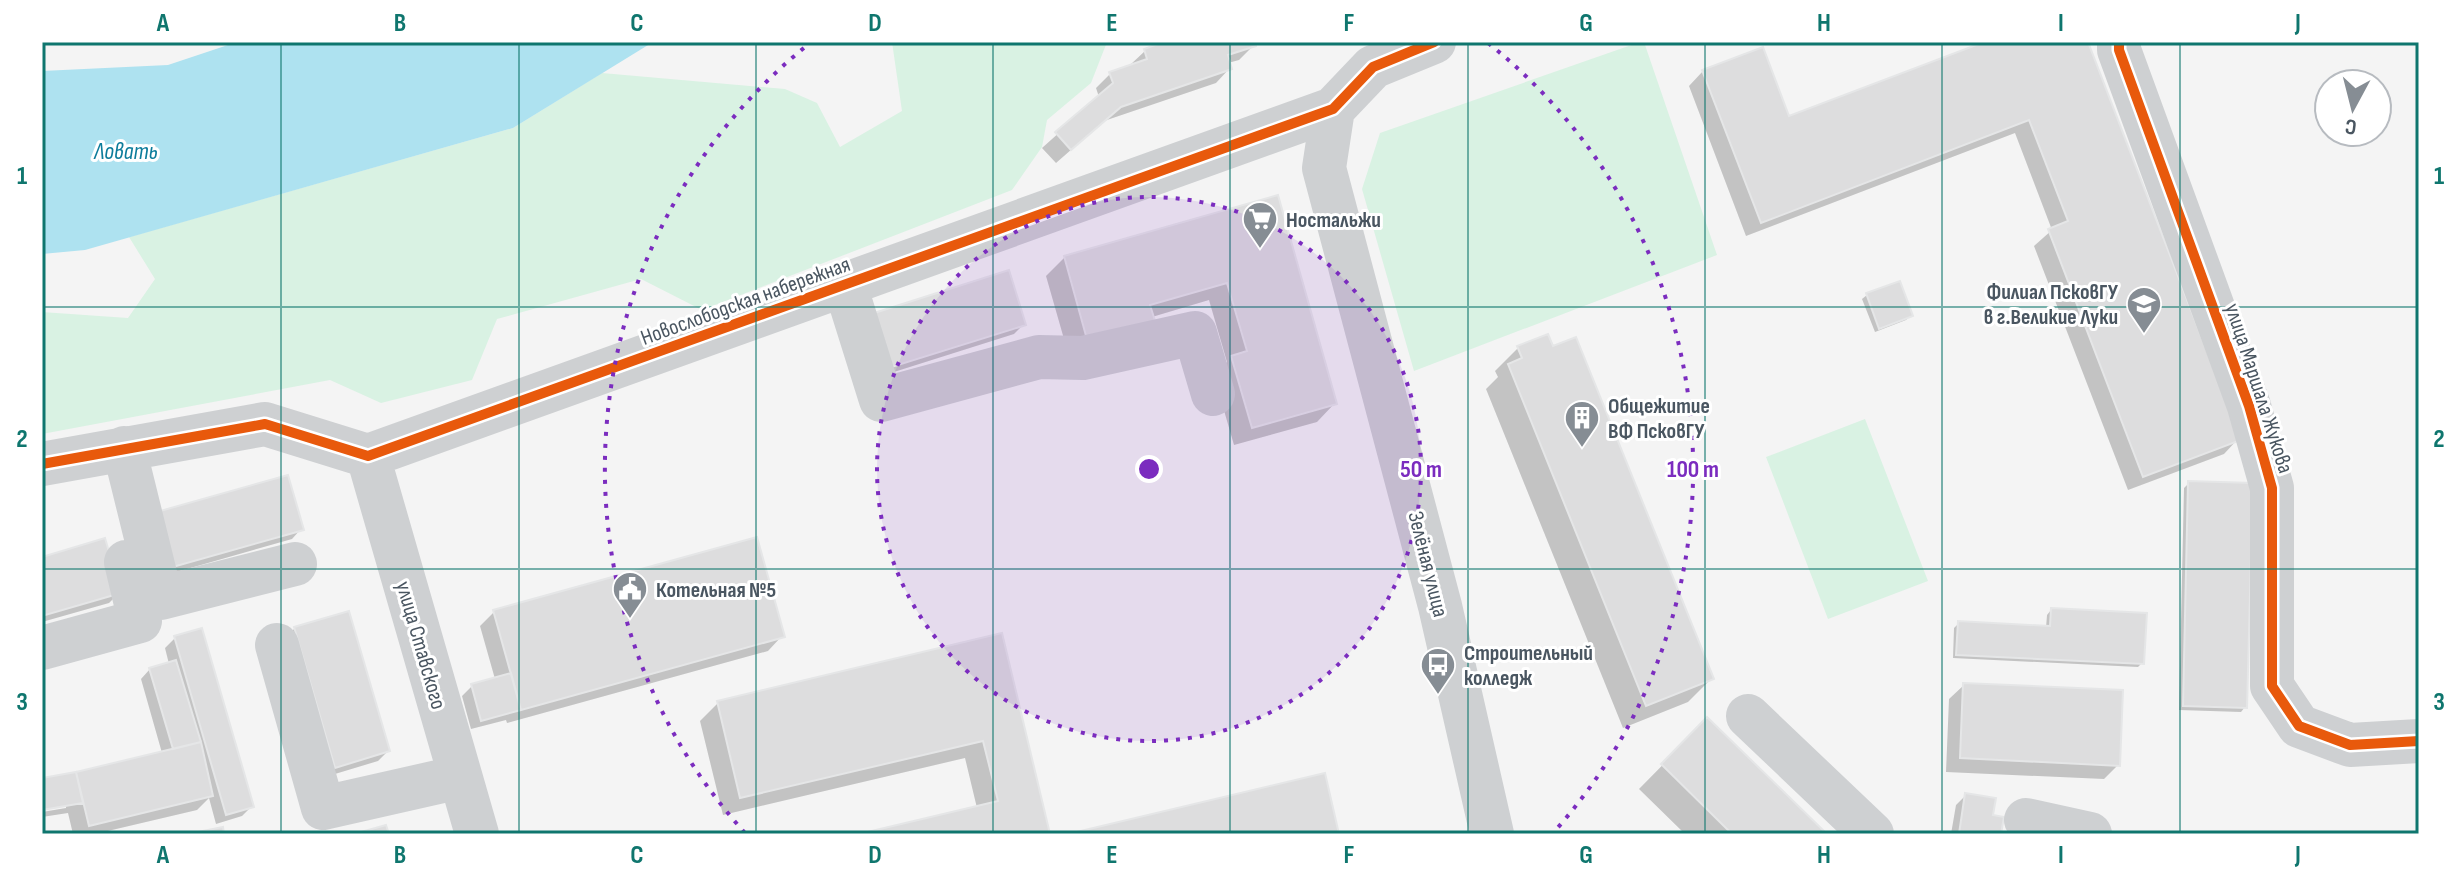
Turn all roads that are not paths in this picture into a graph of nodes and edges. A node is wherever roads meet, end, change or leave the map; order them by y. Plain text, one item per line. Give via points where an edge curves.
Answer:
1 (1434, 42) edge
2 (2119, 42) edge
3 (1333, 109) junction
4 (845, 285) junction
5 (1213, 394) dead end
6 (112, 452) junction
7 (368, 456) junction
8 (42, 464) edge
9 (295, 564) dead end
10 (277, 645) dead end
11 (42, 648) edge
12 (1748, 716) dead end
13 (2419, 741) edge
14 (460, 777) junction
15 (2026, 820) dead end
16 (477, 834) edge
17 (1492, 834) edge
18 (1872, 834) edge
19 (2090, 834) edge

1 - 3 street, Новослободская набережная via 1373,67
2 - 13 street, улица Маршала Жукова via 2249,406 2272,488 2272,686 2299,726 2350,745
3 - 4 street, Новослободская набережная
3 - 17 street, Зелёная улица via 1324,168 1440,606
4 - 5 street via 881,400 1039,357 1083,358 1195,333
4 - 7 street, Новослободская набережная
6 - 7 street via 265,424
6 - 8 street
6 - 9 street via 161,598
6 - 11 street via 140,621
7 - 14 street, улица Ставского
10 - 14 street via 323,808
12 - 18 street
14 - 16 street, улица Ставского
15 - 19 street

